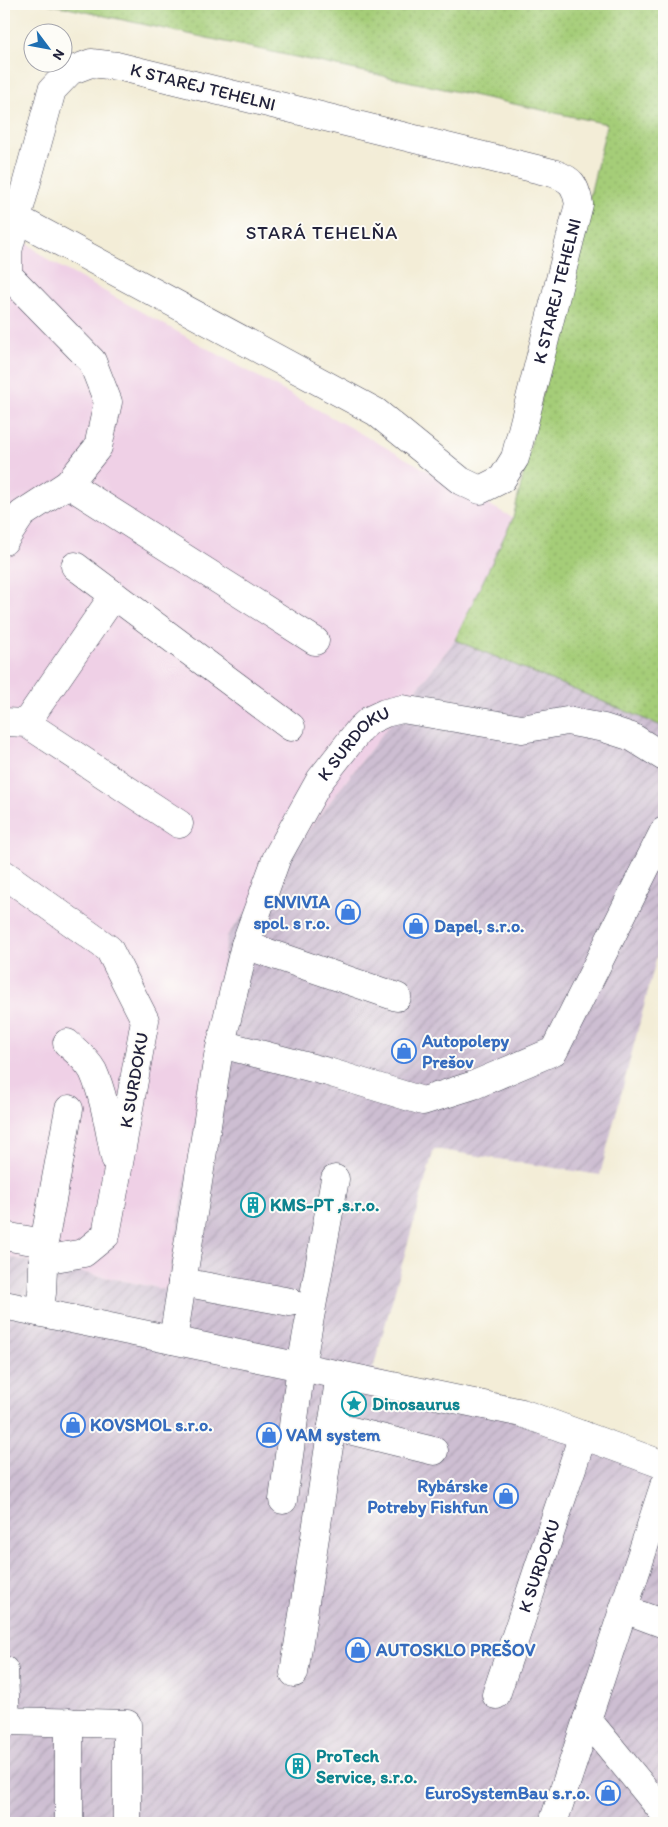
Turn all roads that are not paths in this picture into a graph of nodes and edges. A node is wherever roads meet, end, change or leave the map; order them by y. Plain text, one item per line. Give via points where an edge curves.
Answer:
1 (10, 213) edge
2 (68, 484) junction
3 (4, 541) edge
4 (75, 566) dead end
5 (114, 595) junction
6 (315, 641) dead end
7 (15, 722) edge
8 (291, 727) dead end
9 (664, 757) edge
10 (180, 824) dead end
11 (664, 831) edge
12 (4, 874) edge
13 (245, 945) junction
14 (397, 997) dead end
15 (67, 1043) dead end
16 (221, 1044) junction
17 (69, 1109) dead end
18 (118, 1169) junction
19 (335, 1179) dead end
20 (4, 1236) edge
21 (44, 1252) junction
22 (182, 1282) junction
23 (290, 1302) dead end
24 (4, 1305) edge
25 (39, 1312) junction
26 (172, 1340) junction
27 (300, 1367) junction
28 (340, 1375) junction
29 (332, 1426) junction
30 (583, 1435) junction
31 (434, 1451) dead end
32 (664, 1465) edge
33 (664, 1486) edge
34 (283, 1500) dead end
35 (624, 1609) junction
36 (664, 1624) edge
37 (4, 1670) edge
38 (294, 1673) dead end
39 (496, 1695) dead end
40 (587, 1719) junction
41 (69, 1722) junction
42 (664, 1813) edge
43 (556, 1822) edge
44 (69, 1823) edge
45 (127, 1823) edge

1 - 1 street, K STAREJ TEHELNI via 52,90 70,71 91,63 117,66 553,172 568,179 576,189 579,204 515,458 502,479 480,490 461,481 376,412
1 - 2 street, K STAREJ TEHELNI via 8,275 92,361 108,402 98,447
2 - 3 street, K STAREJ TEHELNI via 22,514
2 - 6 street
4 - 5 street
5 - 7 street
5 - 8 street
7 - 10 street
9 - 13 street, K SURDOKU via 632,736 567,721 522,729 402,709 385,713 360,729 320,780 277,858
11 - 16 street via 554,1051 474,1085 423,1100
12 - 18 street, K SURDOKU via 109,949 145,1020
13 - 14 street
13 - 16 street, K SURDOKU
15 - 18 street, K SURDOKU via 92,1070
16 - 22 street, K SURDOKU
17 - 21 street
18 - 21 street, K SURDOKU via 106,1234 84,1253
19 - 27 street
20 - 21 street, K SURDOKU
21 - 25 street
22 - 23 street
22 - 26 street, K SURDOKU
24 - 25 street
25 - 26 street
26 - 27 street
27 - 28 street
27 - 34 street
28 - 29 street
28 - 30 street via 522,1412
29 - 31 street
29 - 38 street
30 - 32 street
30 - 39 street, K SURDOKU
33 - 35 street
35 - 36 street
35 - 40 street
37 - 41 street via 6,1720
40 - 42 street
40 - 43 street
41 - 44 street
41 - 45 street via 127,1724

